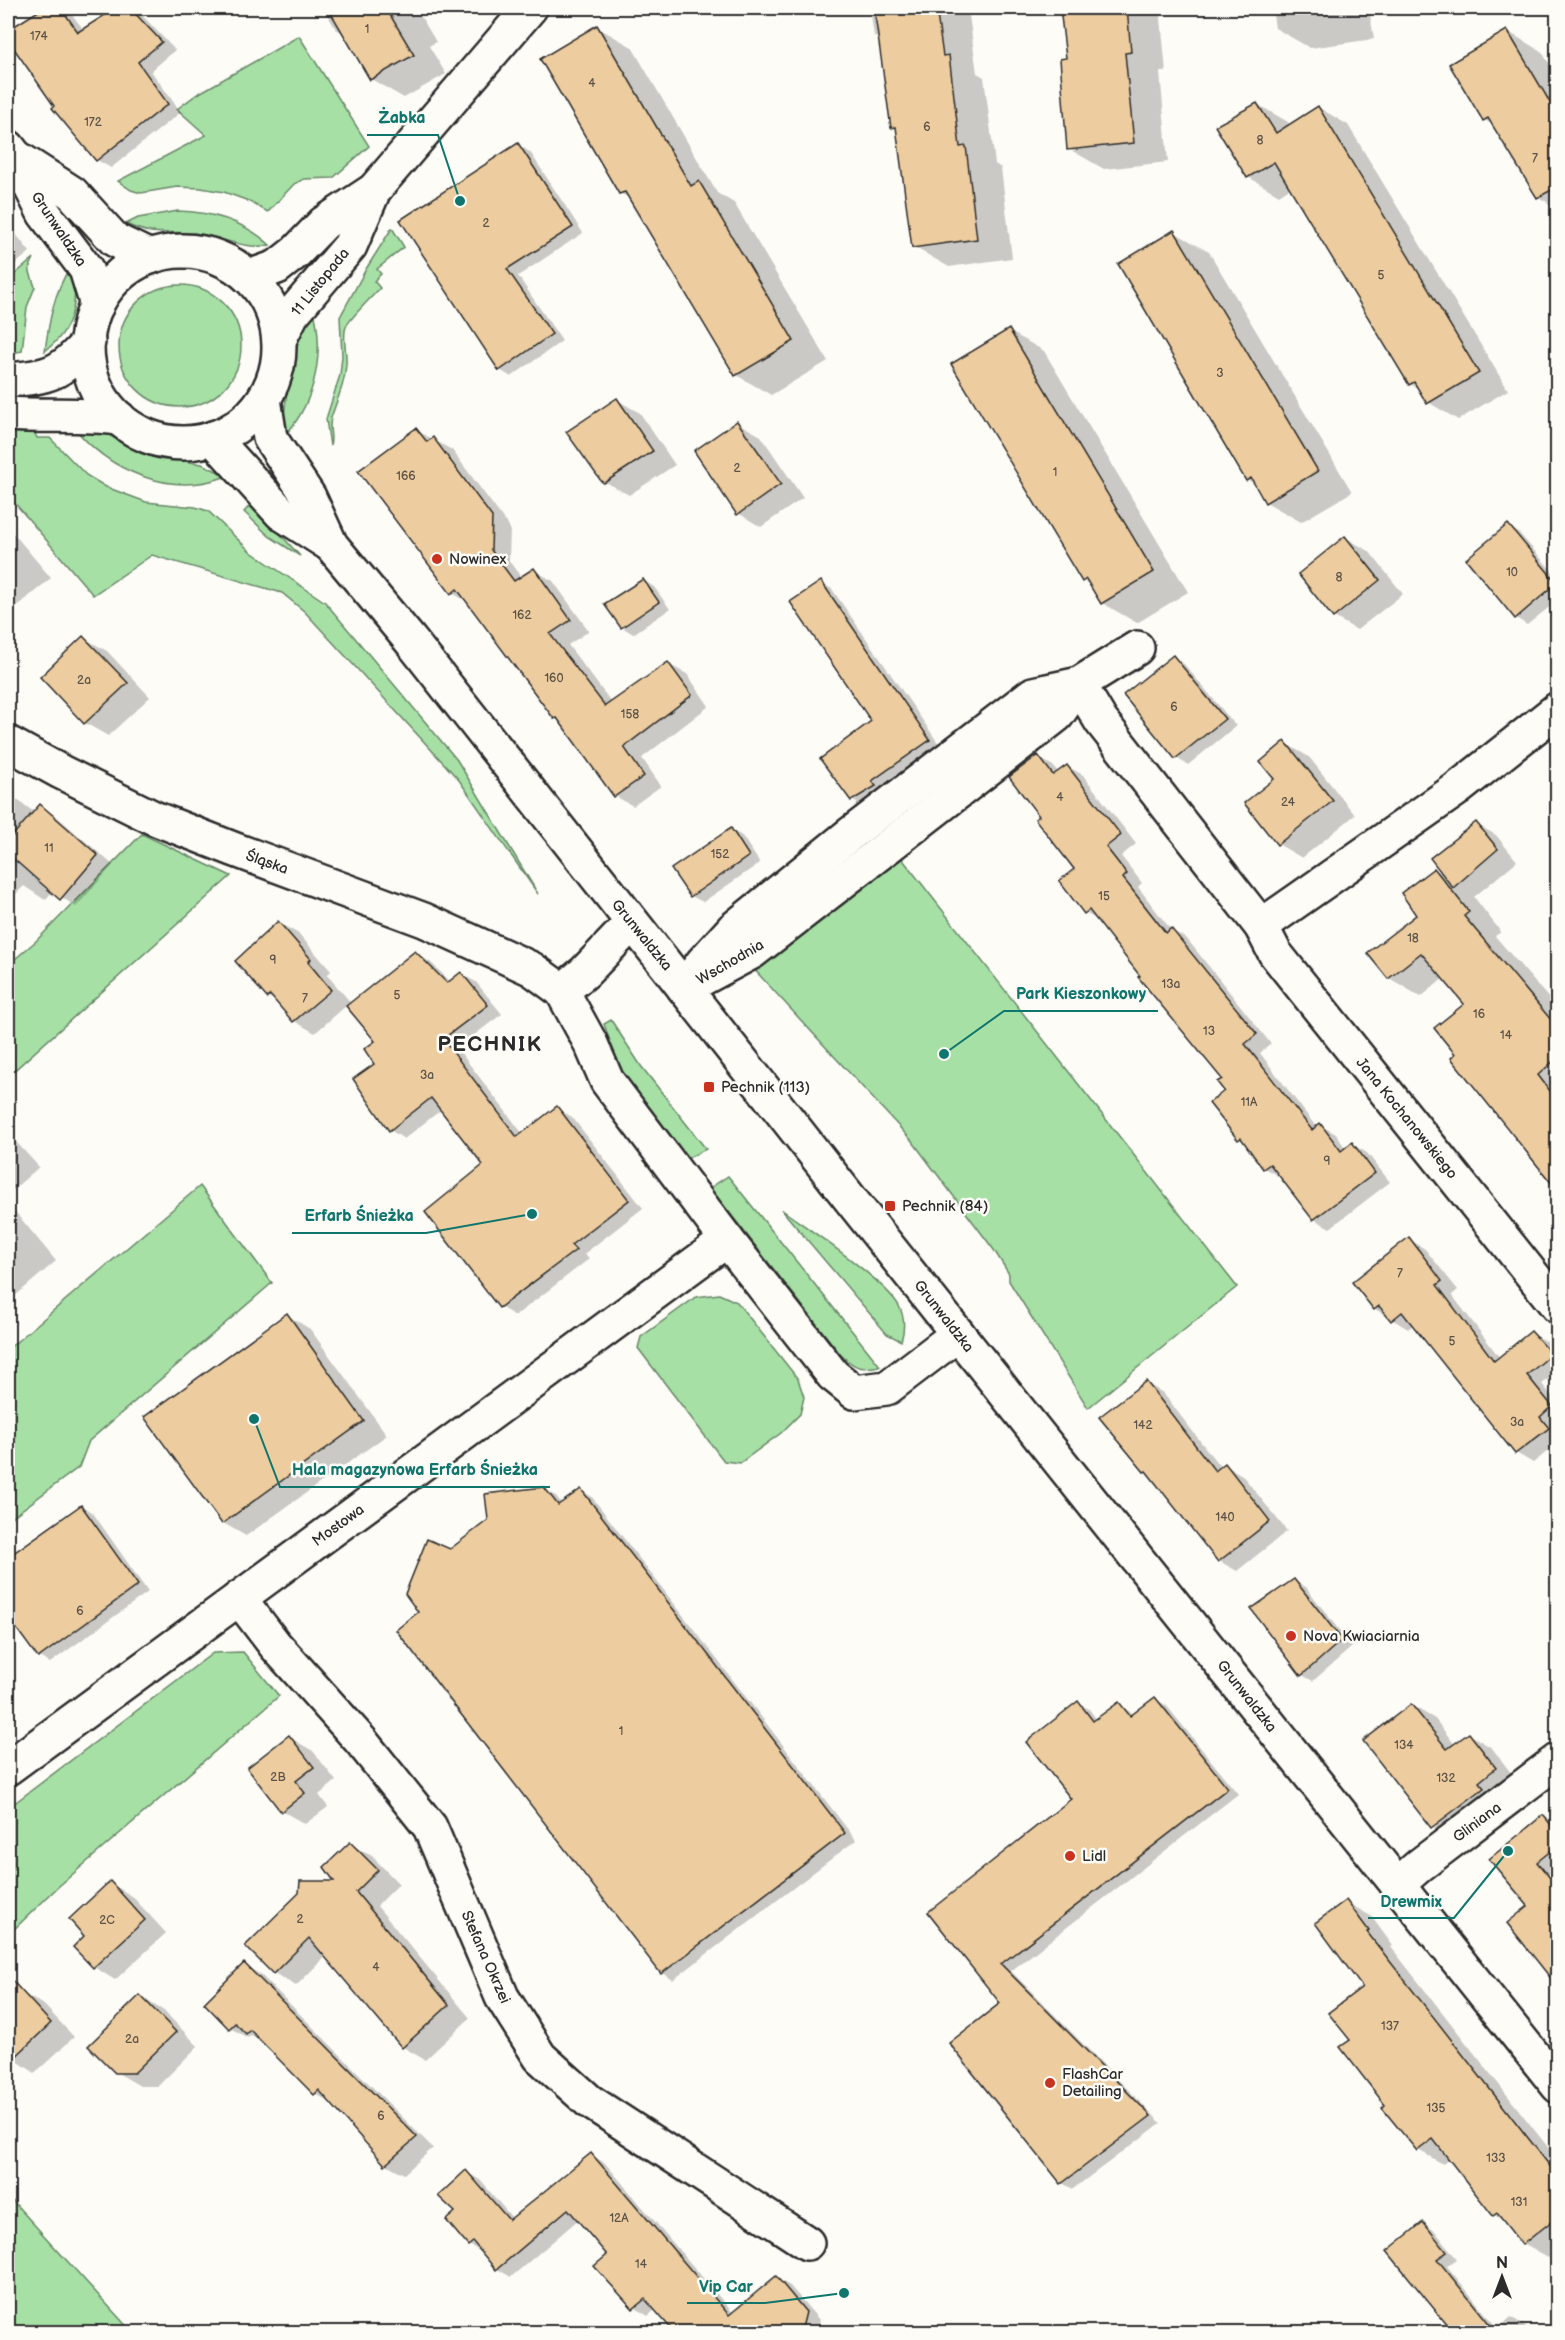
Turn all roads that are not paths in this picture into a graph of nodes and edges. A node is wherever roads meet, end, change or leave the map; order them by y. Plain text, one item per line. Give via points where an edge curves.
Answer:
1 (530, 8) edge
2 (11, 151) edge
3 (374, 190) junction
4 (150, 257) junction
5 (249, 277) junction
6 (97, 305) junction
7 (279, 340) junction
8 (88, 342) junction
9 (8, 380) edge
10 (264, 399) junction
11 (8, 414) edge
12 (119, 418) junction
13 (213, 438) junction
14 (330, 545) junction
15 (1137, 648) dead end
16 (1079, 684) junction
17 (1557, 709) edge
18 (8, 743) edge
19 (632, 923) junction
20 (1261, 926) junction
21 (684, 988) junction
22 (562, 991) junction
23 (727, 1240) junction
24 (1557, 1307) edge
25 (958, 1334) junction
26 (238, 1598) junction
27 (1557, 1760) edge
28 (8, 1768) edge
29 (1397, 1885) junction
30 (1557, 2086) edge
31 (807, 2243) dead end

1 - 3 street, 11 Listopada
2 - 4 street, Grunwaldzka via 72,193 115,240
2 - 6 street, Grunwaldzka via 44,213 86,268
3 - 5 street, 11 Listopada via 324,223 277,267
3 - 7 street, 11 Listopada via 350,246 292,314
4 - 5 street via 192,251 213,256
4 - 6 street via 119,276
5 - 7 street via 265,296
6 - 8 street
7 - 10 street via 273,381
8 - 9 street via 59,370 35,378
8 - 12 street via 95,384
10 - 13 street via 249,417
10 - 14 street, Grunwaldzka via 270,438 309,496
11 - 12 street via 93,414
12 - 13 street via 147,436 163,440 195,442
13 - 14 street, Grunwaldzka via 281,513
14 - 19 street, Grunwaldzka via 418,650
15 - 16 street, Wschodnia
16 - 20 street, Jana Kochanowskiego via 1101,721
16 - 21 street, Wschodnia via 1033,693 972,739 732,929
17 - 20 street via 1457,789
18 - 22 street, Śląska via 154,818 424,920 532,969
19 - 21 street, Grunwaldzka
19 - 22 street
20 - 24 street, Jana Kochanowskiego via 1275,953
21 - 25 street, Grunwaldzka
22 - 23 street via 607,1081
23 - 25 street via 833,1376 854,1392 887,1388
23 - 26 street, Mostowa
25 - 29 street, Grunwaldzka
26 - 28 street, Mostowa
26 - 31 street, Stefana Okrzei via 430,1827 502,1997 540,2057 589,2101
27 - 29 street, Gliniana
29 - 30 street, Grunwaldzka

